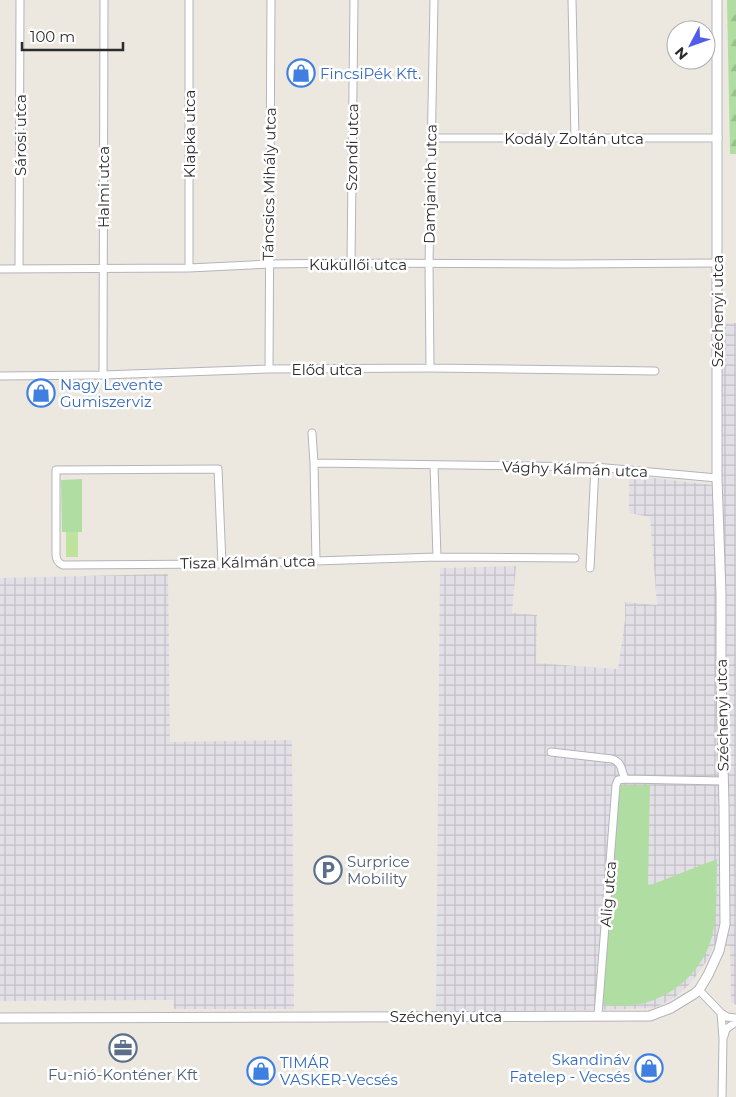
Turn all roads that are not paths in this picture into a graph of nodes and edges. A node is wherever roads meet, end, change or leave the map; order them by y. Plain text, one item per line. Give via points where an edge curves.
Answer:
1 (20, 0) edge
2 (104, 0) edge
3 (189, 0) edge
4 (271, 0) edge
5 (354, 0) edge
6 (434, 0) edge
7 (572, 0) edge
8 (717, 0) edge
9 (431, 138) junction
10 (575, 138) junction
11 (718, 138) junction
12 (351, 263) junction
13 (717, 263) junction
14 (269, 264) junction
15 (429, 264) junction
16 (189, 268) junction
17 (0, 269) edge
18 (19, 269) junction
19 (103, 269) junction
20 (430, 368) junction
21 (269, 369) junction
22 (655, 371) dead end
23 (103, 375) junction
24 (0, 376) edge
25 (312, 433) dead end
26 (314, 463) junction
27 (434, 465) junction
28 (594, 467) junction
29 (717, 478) junction
30 (437, 557) junction
31 (575, 558) dead end
32 (316, 561) junction
33 (222, 564) junction
34 (590, 568) dead end
35 (551, 752) dead end
36 (625, 779) junction
37 (723, 781) junction
38 (699, 990) junction
39 (721, 1013) junction
40 (598, 1015) junction
41 (0, 1018) edge
42 (736, 1020) edge
43 (723, 1038) junction
44 (722, 1097) edge

1 - 18 street, Sárosi utca
2 - 19 street, Halmi utca
3 - 16 street, Klapka utca
4 - 14 street, Táncsics Mihály utca
5 - 12 street, Szondi utca
6 - 9 street, Damjanich utca
7 - 10 street
8 - 11 street, Széchenyi utca
9 - 10 street, Kodály Zoltán utca
9 - 15 street, Damjanich utca
10 - 11 street, Kodály Zoltán utca
11 - 13 street, Széchenyi utca
12 - 14 street, Küküllői utca
12 - 15 street, Küküllői utca
13 - 15 street, Küküllői utca
13 - 29 street, Széchenyi utca
14 - 16 street, Küküllői utca
14 - 21 street, Táncsics Mihály utca
15 - 20 street, Damjanich utca
16 - 19 street, Küküllői utca
17 - 18 street, Küküllői utca
18 - 19 street, Küküllői utca
19 - 23 street, Halmi utca
20 - 21 street, Előd utca
20 - 22 street, Előd utca
21 - 23 street, Előd utca
23 - 24 street, Előd utca
25 - 26 street
26 - 27 street, Vághy Kálmán utca
26 - 32 street
27 - 28 street, Vághy Kálmán utca
27 - 30 street
28 - 29 street, Vághy Kálmán utca
28 - 34 street
29 - 37 street, Széchenyi utca
30 - 31 street, Tisza Kálmán utca
30 - 32 street, Tisza Kálmán utca
32 - 33 street, Tisza Kálmán utca
33 - 33 street, Tisza Kálmán utca via 218,468 56,470 56,559 63,565
35 - 36 street via 618,761
36 - 37 street
36 - 40 street, Alig utca via 618,780 616,785
37 - 38 street, Széchenyi utca via 725,924 718,951
38 - 39 street
38 - 40 street, Széchenyi utca via 671,1008 650,1016
39 - 42 street
39 - 43 street
40 - 41 street, Széchenyi utca
42 - 43 street via 726,1029
43 - 44 street

